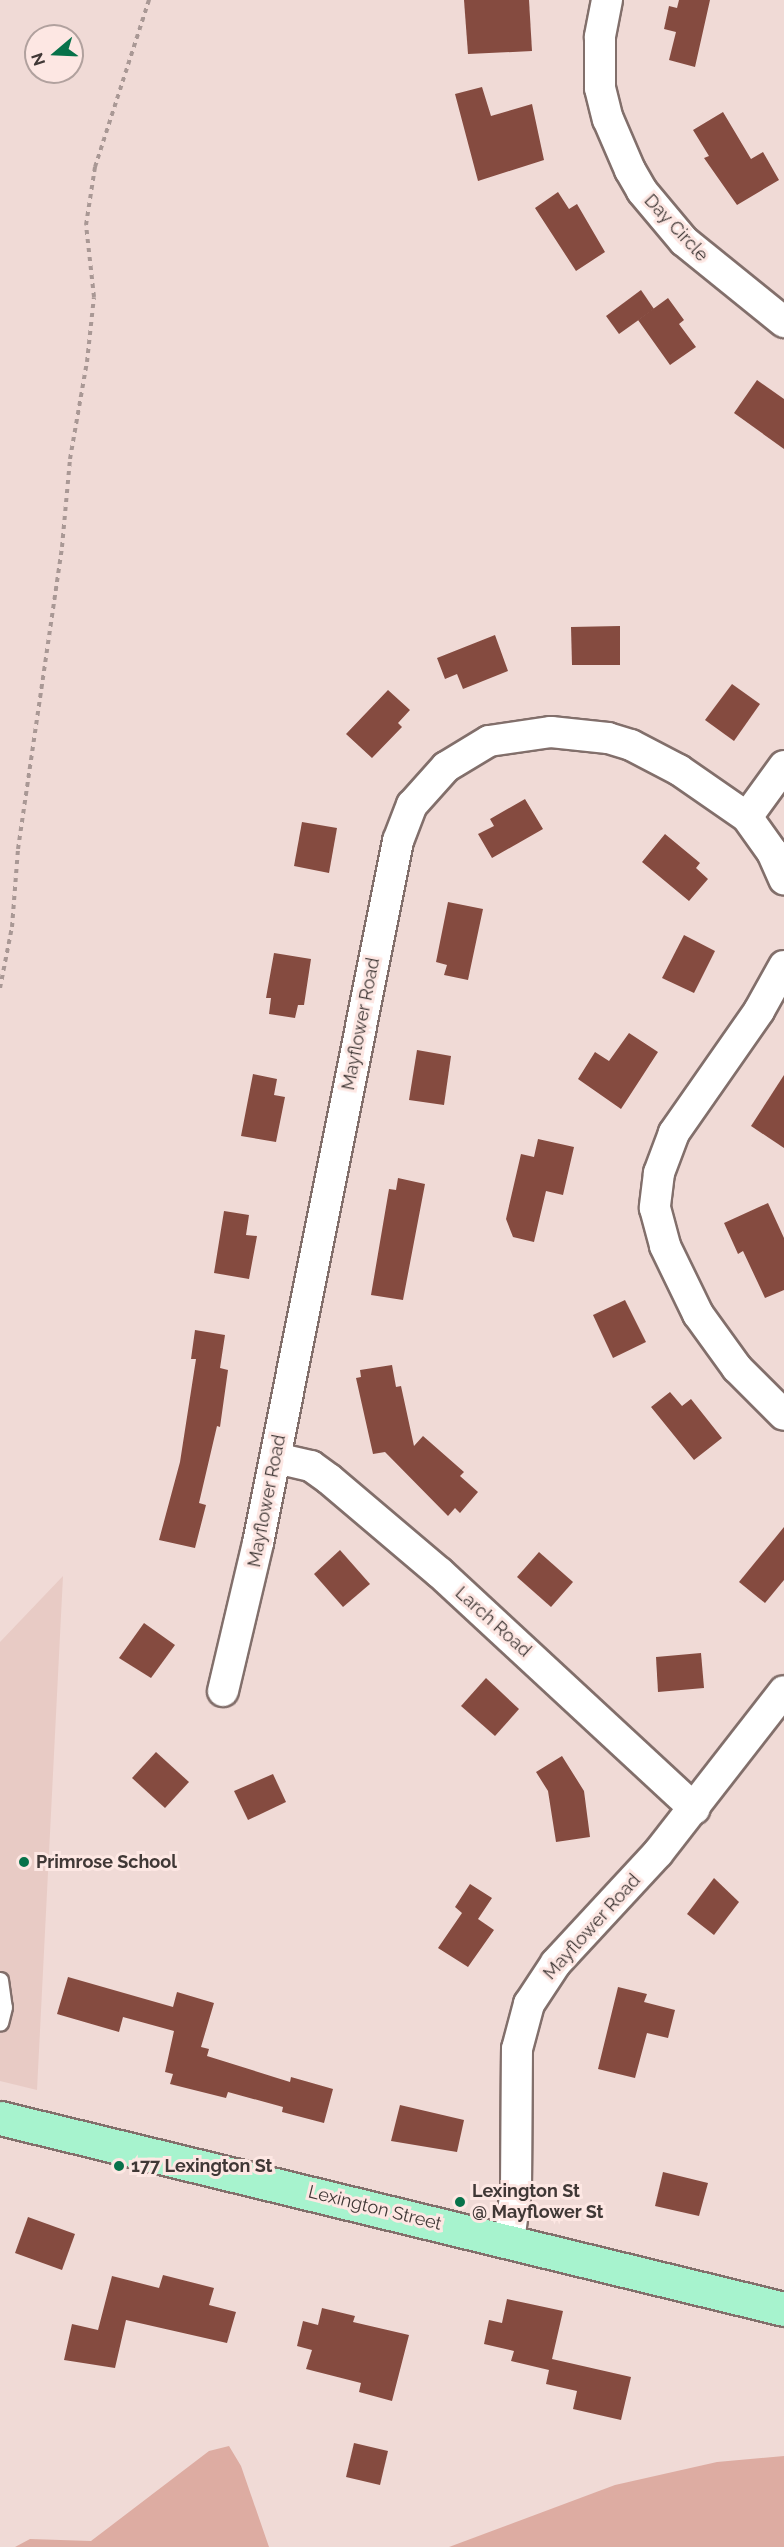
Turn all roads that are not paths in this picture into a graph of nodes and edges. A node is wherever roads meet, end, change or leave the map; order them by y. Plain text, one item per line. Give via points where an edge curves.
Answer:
1 (607, 0) edge
2 (784, 322) edge
3 (784, 766) edge
4 (747, 817) junction
5 (784, 879) edge
6 (784, 966) edge
7 (784, 1415) edge
8 (276, 1458) junction
9 (223, 1691) dead end
10 (784, 1691) edge
11 (695, 1809) junction
12 (0, 1980) edge
13 (0, 2023) edge
14 (0, 2118) edge
15 (509, 2241) junction
16 (784, 2309) edge

1 - 2 street, Day Circle via 600,37 600,88 608,119 630,170 642,191 684,241
3 - 4 street
4 - 5 street, Mayflower Road via 772,852
4 - 8 street, Mayflower Road via 719,795 648,753 608,738 566,732 519,734 474,748 434,778 412,805 398,841
6 - 7 street via 759,1011 674,1133 659,1173 655,1208 665,1246 698,1314 737,1368
8 - 9 street, Mayflower Road
8 - 11 street, Larch Road via 311,1466 329,1479 440,1573
10 - 11 street, Mayflower Road
11 - 15 street, Mayflower Road via 621,1896 556,1963 529,2004 517,2049 516,2189
12 - 13 lane via 4,2007
14 - 15 main road, Lexington Street
15 - 16 main road, Lexington Street

